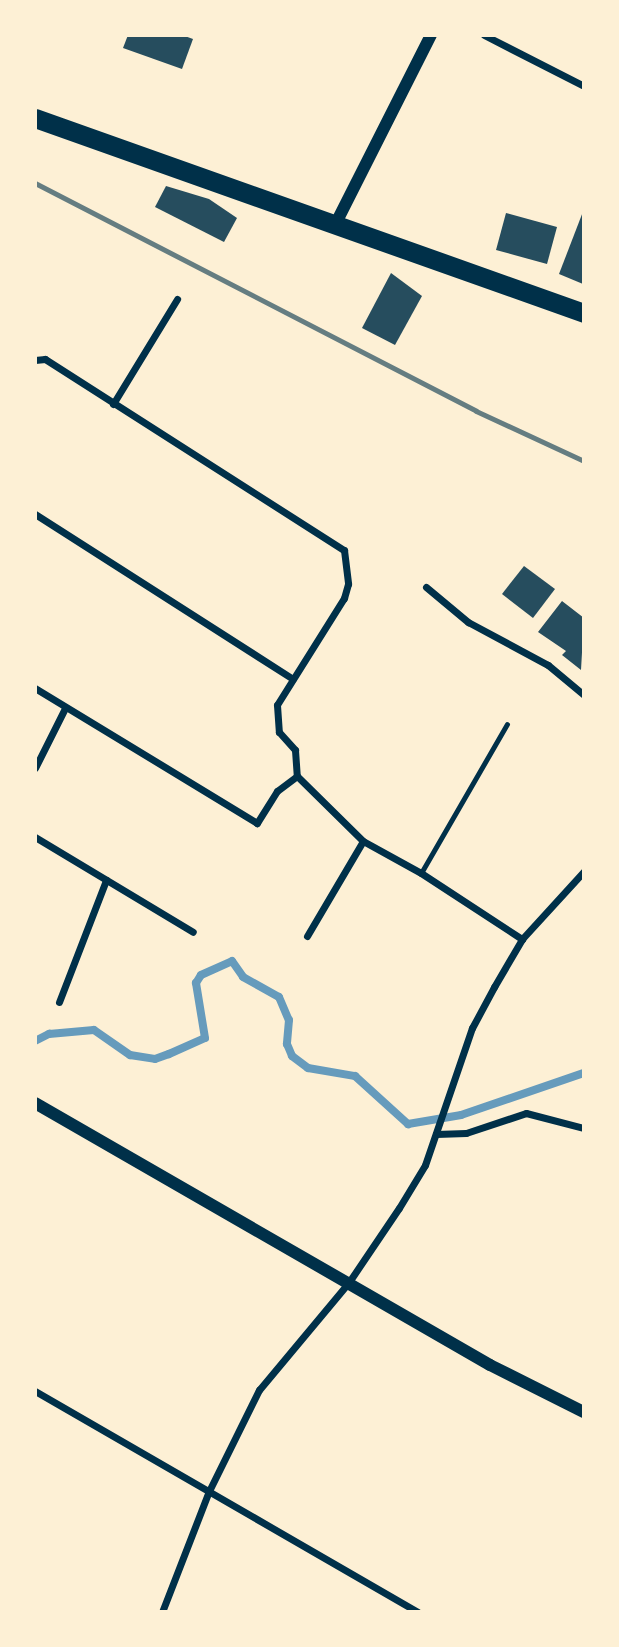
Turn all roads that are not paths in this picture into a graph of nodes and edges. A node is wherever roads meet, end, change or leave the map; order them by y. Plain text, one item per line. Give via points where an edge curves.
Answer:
1 (431, 35) edge
2 (484, 35) edge
3 (584, 86) edge
4 (35, 118) edge
5 (335, 225) junction
6 (177, 299) dead end
7 (584, 313) edge
8 (35, 360) edge
9 (113, 404) junction
10 (35, 514) edge
11 (426, 587) dead end
12 (293, 679) junction
13 (35, 688) edge
14 (584, 695) edge
15 (65, 708) junction
16 (507, 724) dead end
17 (35, 768) edge
18 (297, 776) junction
19 (35, 837) edge
20 (363, 841) junction
21 (584, 871) edge
22 (421, 873) junction
23 (106, 880) junction
24 (193, 932) dead end
25 (307, 936) dead end
26 (522, 939) junction
27 (58, 1002) dead end
28 (35, 1103) edge
29 (584, 1128) edge
30 (438, 1130) junction
31 (349, 1282) junction
32 (35, 1391) edge
33 (584, 1412) edge
34 (209, 1491) junction
35 (162, 1612) edge
36 (418, 1612) edge

1 - 5 street
2 - 3 street
4 - 5 highway
5 - 7 highway
6 - 9 street
8 - 9 street via 45,359
9 - 12 street via 344,550 348,583 344,598
10 - 12 street
11 - 14 street via 468,622 548,665
12 - 18 street via 277,705 279,732 295,750
13 - 15 street
15 - 17 street
15 - 18 street via 257,824 277,791
16 - 22 lane
18 - 20 street
19 - 23 street
20 - 22 street
20 - 25 street
21 - 26 street
22 - 26 street
23 - 24 street
23 - 27 street
26 - 30 street via 472,1028
28 - 31 street
29 - 30 street via 526,1113 466,1133
30 - 31 street via 425,1165
31 - 33 street via 489,1365
31 - 34 street via 259,1391
32 - 34 street
34 - 35 street
34 - 36 street

